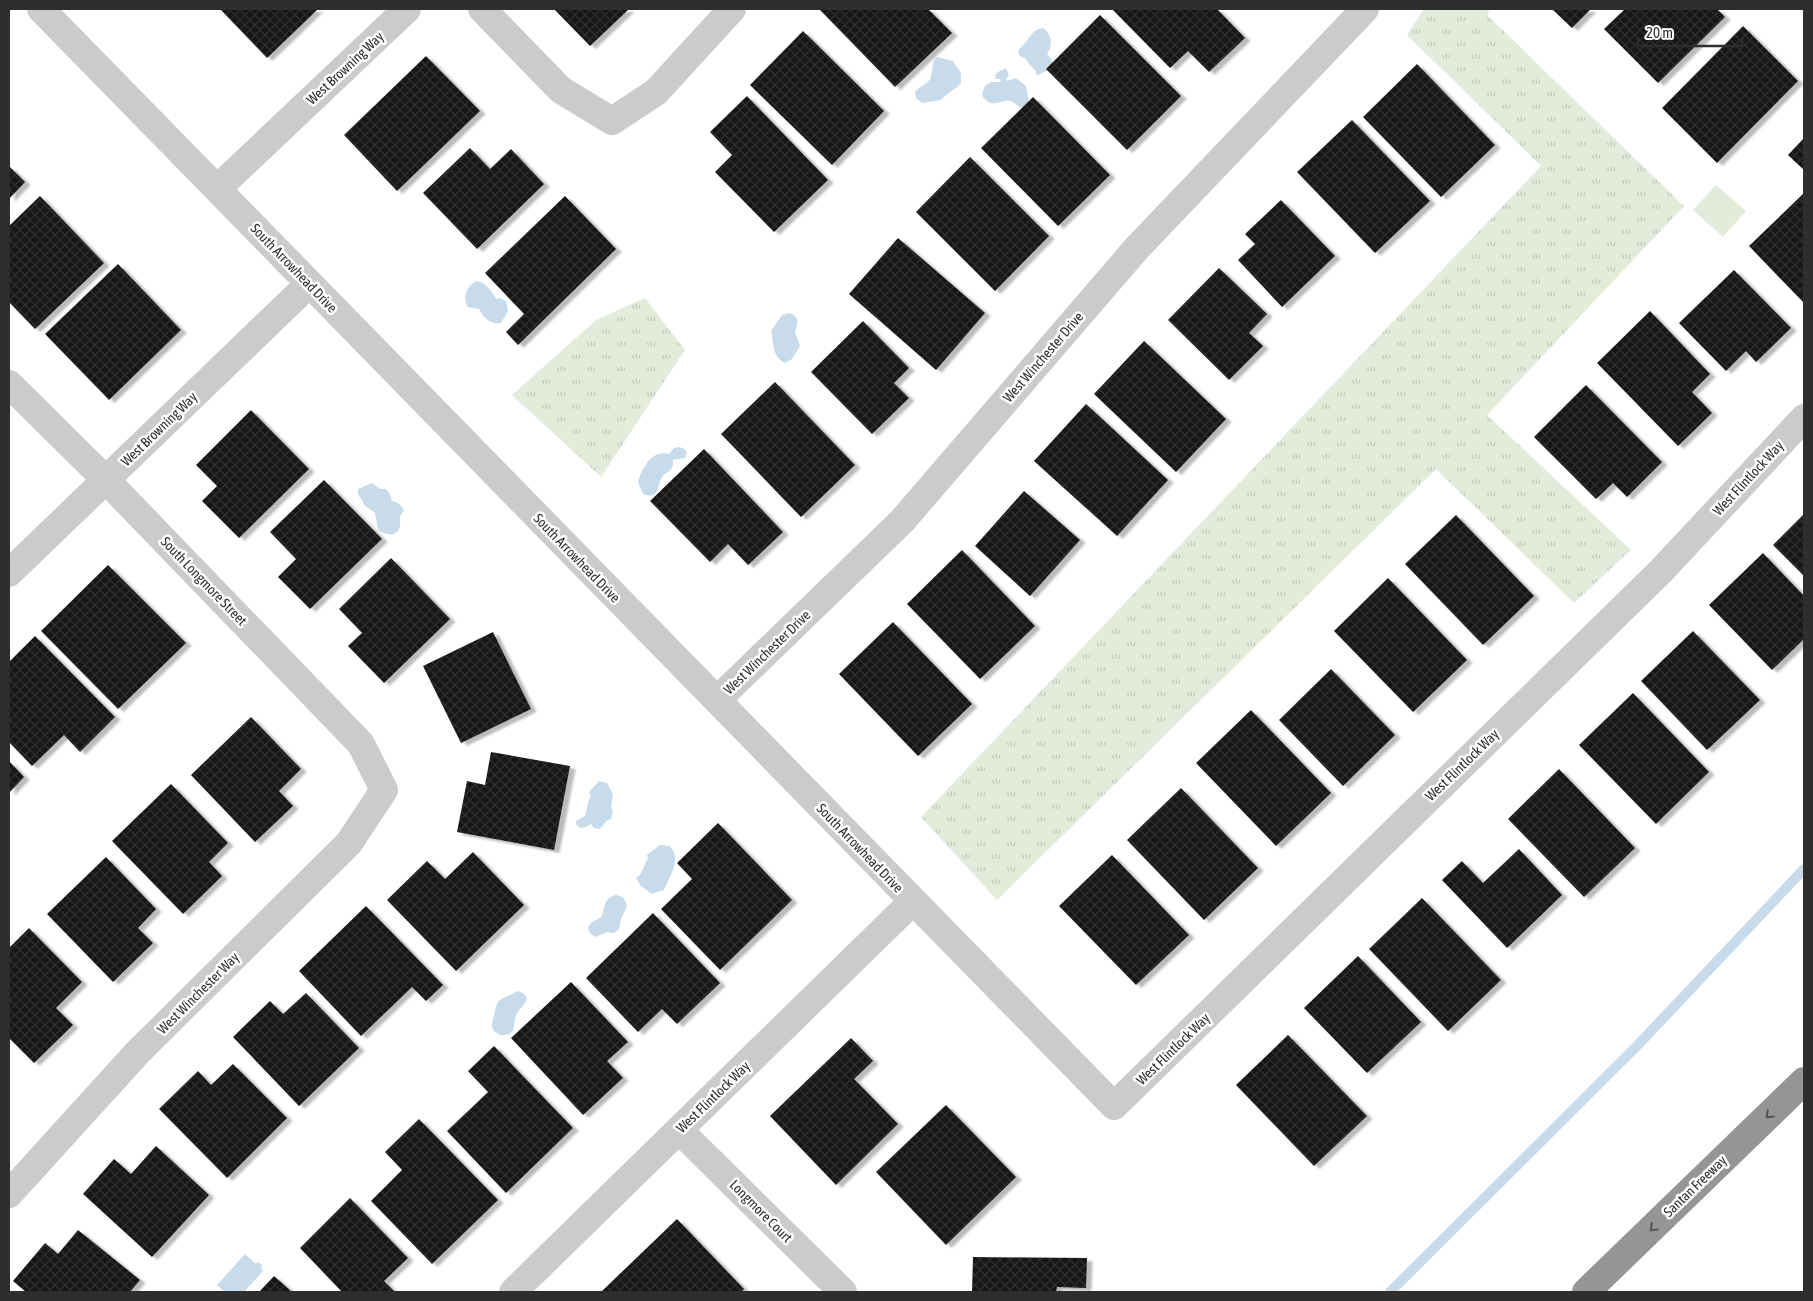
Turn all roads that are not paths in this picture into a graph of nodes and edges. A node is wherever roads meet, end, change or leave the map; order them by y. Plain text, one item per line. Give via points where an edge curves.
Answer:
1 (41, 9) edge
2 (408, 9) edge
3 (482, 9) edge
4 (732, 9) edge
5 (1365, 9) edge
6 (218, 188) junction
7 (309, 284) junction
8 (9, 384) edge
9 (1804, 418) edge
10 (106, 480) junction
11 (9, 573) edge
12 (717, 700) junction
13 (384, 790) joint
14 (912, 902) junction
15 (1804, 1081) edge
16 (1114, 1106) joint
17 (679, 1130) junction
18 (9, 1194) edge
19 (513, 1292) edge
20 (843, 1292) edge
21 (1586, 1292) edge

1 - 6 street, South Arrowhead Drive
2 - 6 street, West Browning Way
3 - 4 street via 561,90 612,121 656,92
5 - 12 street, West Winchester Drive via 1136,249 902,521
6 - 7 street, South Arrowhead Drive
7 - 10 street, West Browning Way
7 - 12 street, South Arrowhead Drive
8 - 10 street, South Longmore Street
9 - 16 street, West Flintlock Way via 1661,571
10 - 11 street, West Browning Way
10 - 13 street, South Longmore Street via 361,744
12 - 14 street, South Arrowhead Drive
13 - 18 street, West Winchester Way via 349,844 138,1052
14 - 16 street, South Arrowhead Drive
14 - 17 street, West Flintlock Way
15 -> 21 highway, Santan Freeway
17 - 19 street, West Flintlock Way
17 - 20 street, Longmore Court

